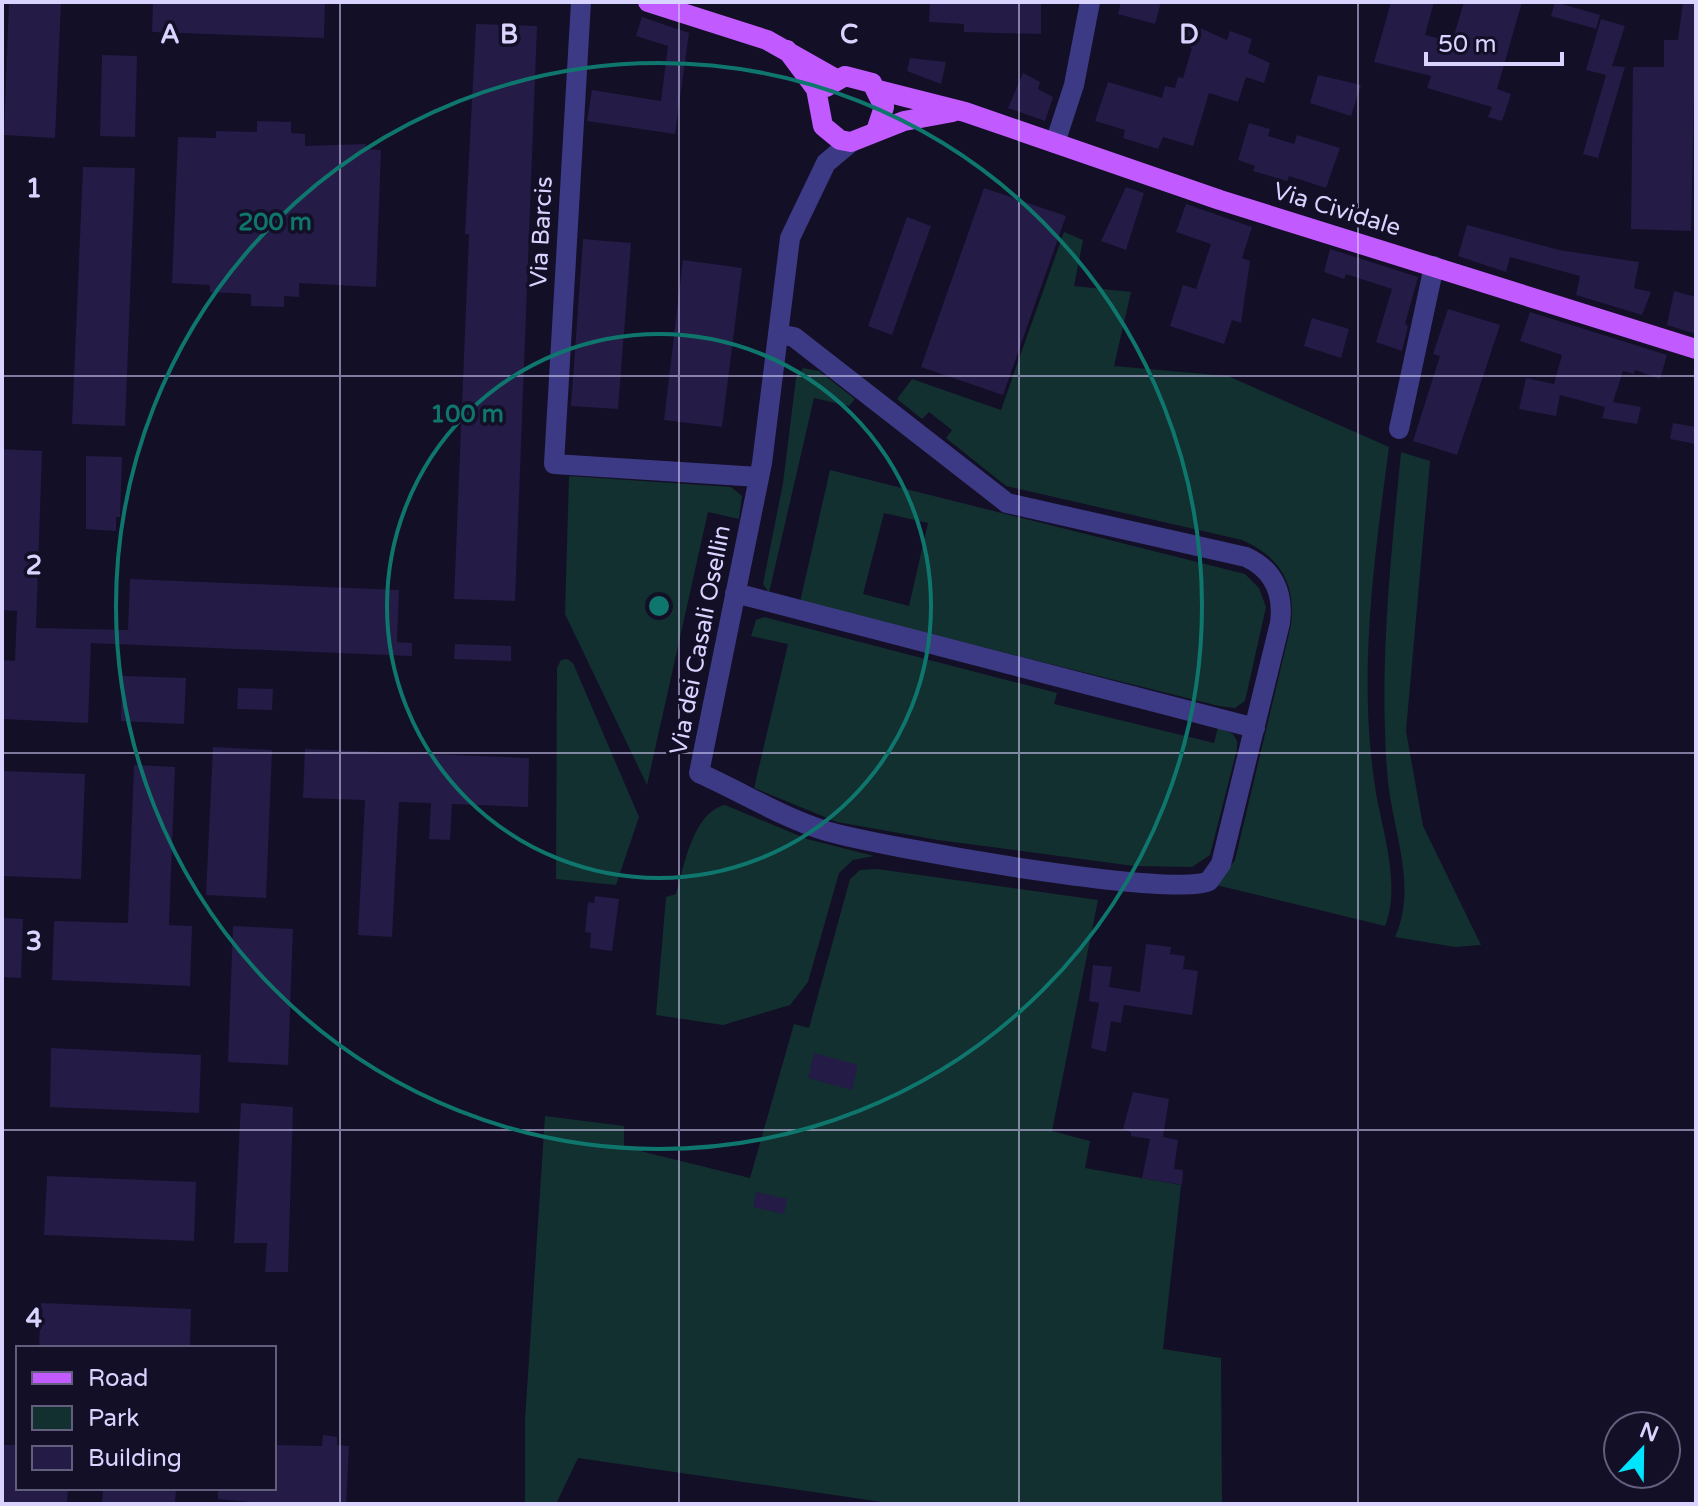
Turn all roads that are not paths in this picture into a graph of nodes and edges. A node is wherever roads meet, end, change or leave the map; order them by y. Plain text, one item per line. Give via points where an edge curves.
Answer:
1 (581, 2) edge
2 (648, 2) edge
3 (1090, 2) edge
4 (787, 50) junction
5 (836, 79) junction
6 (878, 90) junction
7 (819, 101) junction
8 (965, 112) junction
9 (823, 126) junction
10 (876, 131) junction
11 (851, 142) junction
12 (1055, 143) junction
13 (826, 163) junction
14 (1434, 266) junction
15 (778, 334) junction
16 (1696, 349) edge
17 (1399, 429) dead end
18 (759, 477) junction
19 (735, 593) junction
20 (1255, 728) junction

1 - 18 street, Via Barcis via 554,464
2 - 4 main road, Via Cividale
3 - 12 street via 1074,85
4 - 5 main road, Via Cividale
4 - 7 main road via 805,70
5 - 6 main road, Via Cividale via 864,78
5 - 7 main road
6 - 8 main road, Via Cividale
6 - 10 main road via 884,107
7 - 9 main road
8 - 10 main road, Via Cividale via 926,115
8 - 12 main road, Via Cividale
9 - 11 main road
9 - 13 street
10 - 11 main road, Via Cividale
11 - 13 street, Via dei Casali Osellin
12 - 14 main road, Via Cividale
13 - 15 street, Via dei Casali Osellin via 790,238
14 - 16 main road, Via Cividale
14 - 17 street
15 - 18 street, Via dei Casali Osellin
15 - 20 street via 794,337 1007,503 1259,563 1279,588 1281,612
18 - 19 street, Via dei Casali Osellin
19 - 20 street
19 - 20 street, Via dei Casali Osellin via 699,773 798,821 856,840 1134,884 1190,886 1209,881 1221,864

